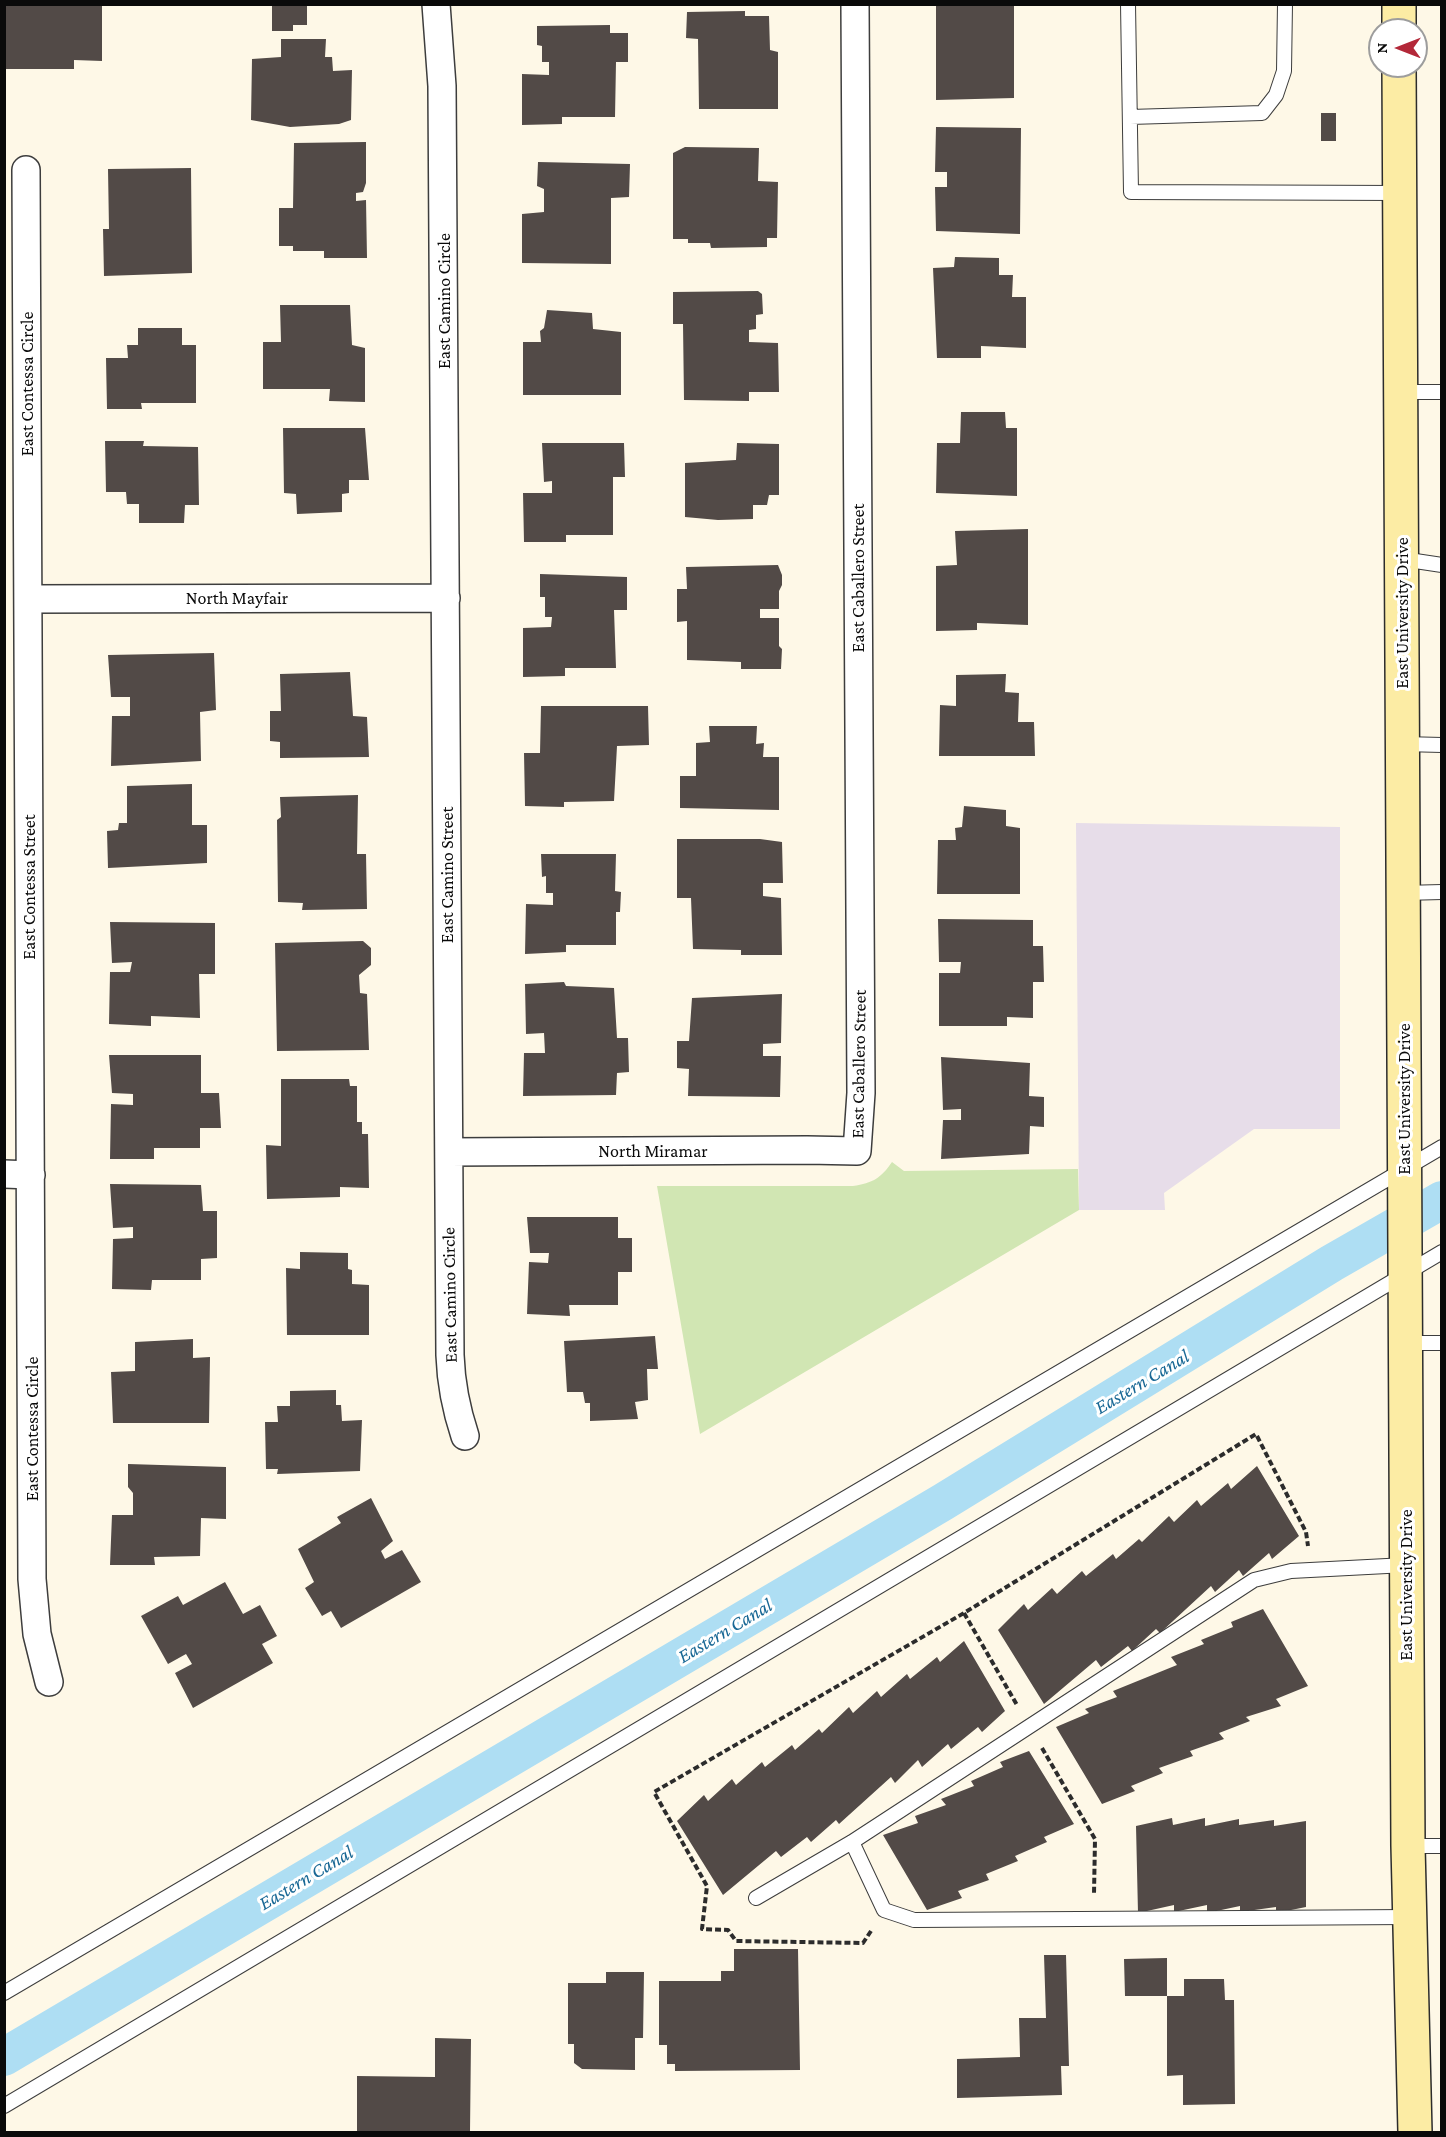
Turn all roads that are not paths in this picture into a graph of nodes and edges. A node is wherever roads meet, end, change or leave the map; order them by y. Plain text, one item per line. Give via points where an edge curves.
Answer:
1 (436, 4) edge
2 (855, 4) edge
3 (1128, 4) edge
4 (1285, 4) edge
5 (1399, 78) edge
6 (1130, 117) junction
7 (26, 170) dead end
8 (1399, 193) junction
9 (1402, 392) junction
10 (1442, 392) edge
11 (1402, 559) junction
12 (1442, 565) edge
13 (446, 598) junction
14 (28, 599) junction
15 (1403, 744) junction
16 (1442, 745) edge
17 (1442, 892) edge
18 (1403, 893) junction
19 (1442, 1147) edge
20 (857, 1151) joint
21 (448, 1152) junction
22 (18, 1175) edge
23 (1405, 1175) junction
24 (1442, 1252) edge
25 (1406, 1267) junction
26 (1406, 1343) junction
27 (1442, 1343) edge
28 (465, 1436) dead end
29 (1406, 1564) junction
30 (49, 1682) dead end
31 (852, 1842) junction
32 (1407, 1846) junction
33 (1442, 1846) edge
34 (756, 1898) dead end
35 (1410, 1917) junction
36 (4, 1992) edge
37 (4, 2106) edge
38 (1415, 2133) edge

1 - 13 street, East Camino Circle via 442,86
2 - 20 street, East Caballero Street via 861,1081
3 - 6 lane
4 - 6 lane via 1284,71 1276,95 1262,113
5 - 8 main road, East University Drive
6 - 8 lane via 1131,192
7 - 14 street, East Contessa Circle
8 - 9 main road, East University Drive
9 - 10 lane
9 - 11 main road, East University Drive
11 - 12 lane
11 - 15 main road, East University Drive
13 - 14 street, North Mayfair
13 - 21 street, East Camino Street
14 - 22 street, East Contessa Street
15 - 16 lane
15 - 18 main road, East University Drive
17 - 18 lane
18 - 23 main road, East University Drive
19 - 23 lane
20 - 21 street, North Miramar
21 - 28 street, East Camino Circle via 452,1385
22 - 30 street, East Contessa Circle via 32,1579 37,1634
23 - 25 main road, East University Drive
23 - 36 lane
24 - 25 lane
25 - 26 main road, East University Drive
25 - 37 lane
26 - 27 lane
26 - 29 main road, East University Drive
29 - 31 lane via 1291,1571 1254,1580
29 - 32 main road, East University Drive
31 - 34 lane
31 - 35 lane via 884,1910 914,1920
32 - 33 lane
32 - 35 main road, East University Drive
35 - 38 main road, East University Drive

